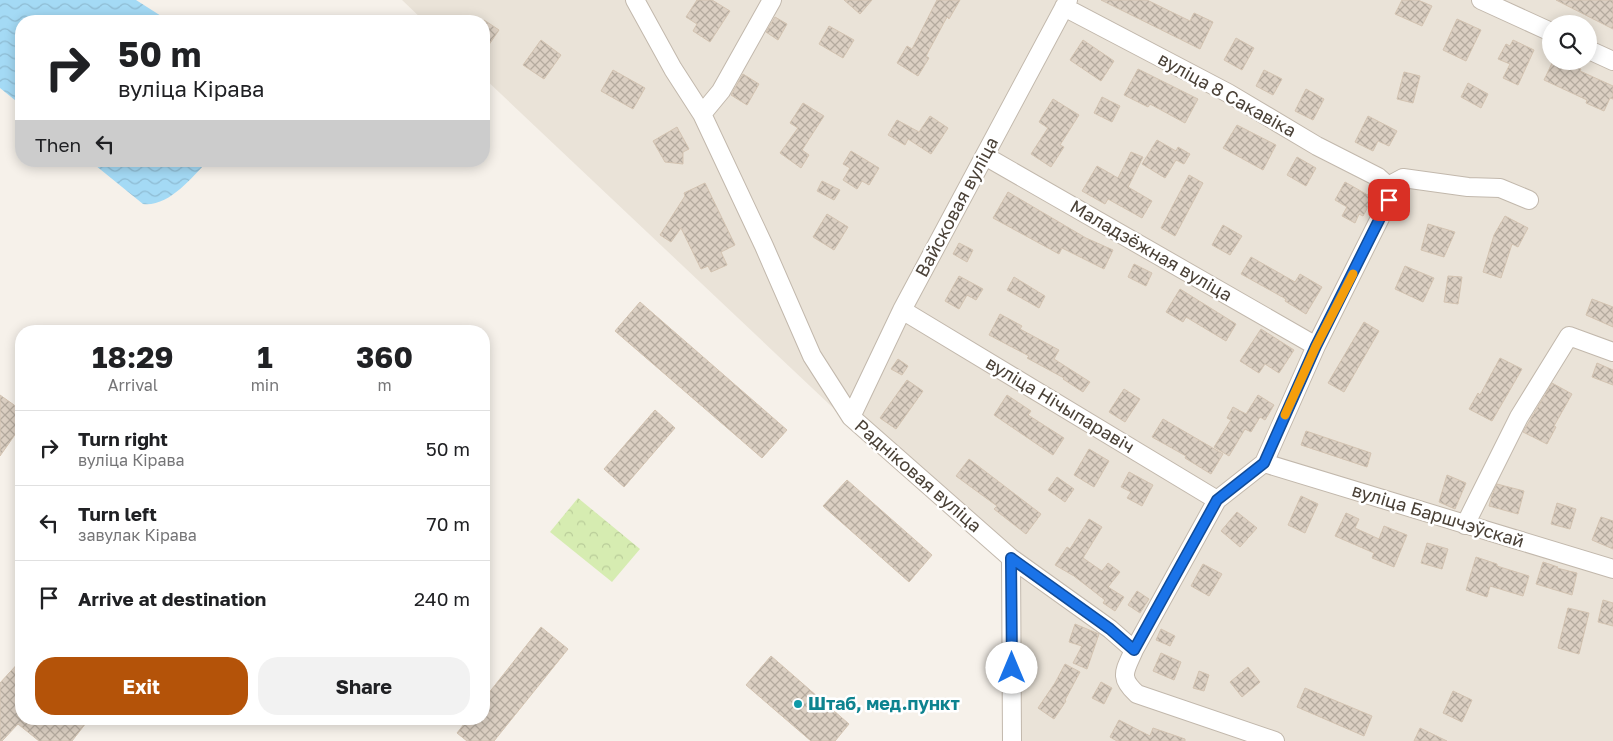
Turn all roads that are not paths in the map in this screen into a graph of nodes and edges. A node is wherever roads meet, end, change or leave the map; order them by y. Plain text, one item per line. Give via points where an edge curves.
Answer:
1 (635, 0) edge
2 (772, 0) edge
3 (1481, 0) edge
4 (1066, 4) edge
5 (1542, 28) edge
6 (1597, 54) edge
7 (1613, 61) edge
8 (702, 114) junction
9 (985, 156) junction
10 (1388, 186) junction
11 (1528, 200) dead end
12 (902, 310) junction
13 (1316, 346) junction
14 (1613, 352) edge
15 (851, 417) junction
16 (1264, 463) junction
17 (1217, 500) junction
18 (1465, 525) junction
19 (1011, 558) junction
20 (1613, 569) edge
21 (1134, 650) junction
22 (1012, 741) edge
23 (1274, 741) edge

1 - 8 street, Радніковая вуліца
2 - 8 street via 721,91
3 - 5 street
4 - 9 street, Вайсковая вуліца
4 - 10 street, вуліца 8 Сакавіка via 1317,146 1378,176
6 - 7 street
8 - 15 street, Радніковая вуліца via 812,356
9 - 12 street, Вайсковая вуліца
9 - 13 street, Маладзёжная вуліца
10 - 11 street via 1403,178 1500,188
10 - 13 street via 1389,200
12 - 15 street, Вайсковая вуліца
12 - 17 street, вуліца Нічыпаравіч
13 - 16 street
14 - 18 street via 1569,336 1519,416
15 - 19 street, Радніковая вуліца
16 - 17 street
16 - 18 street, вуліца Баршчэўскай
17 - 21 street
18 - 20 street, вуліца Баршчэўскай
19 - 21 street, Радніковая вуліца
19 - 22 street
21 - 23 street via 1125,671 1127,685 1137,694

